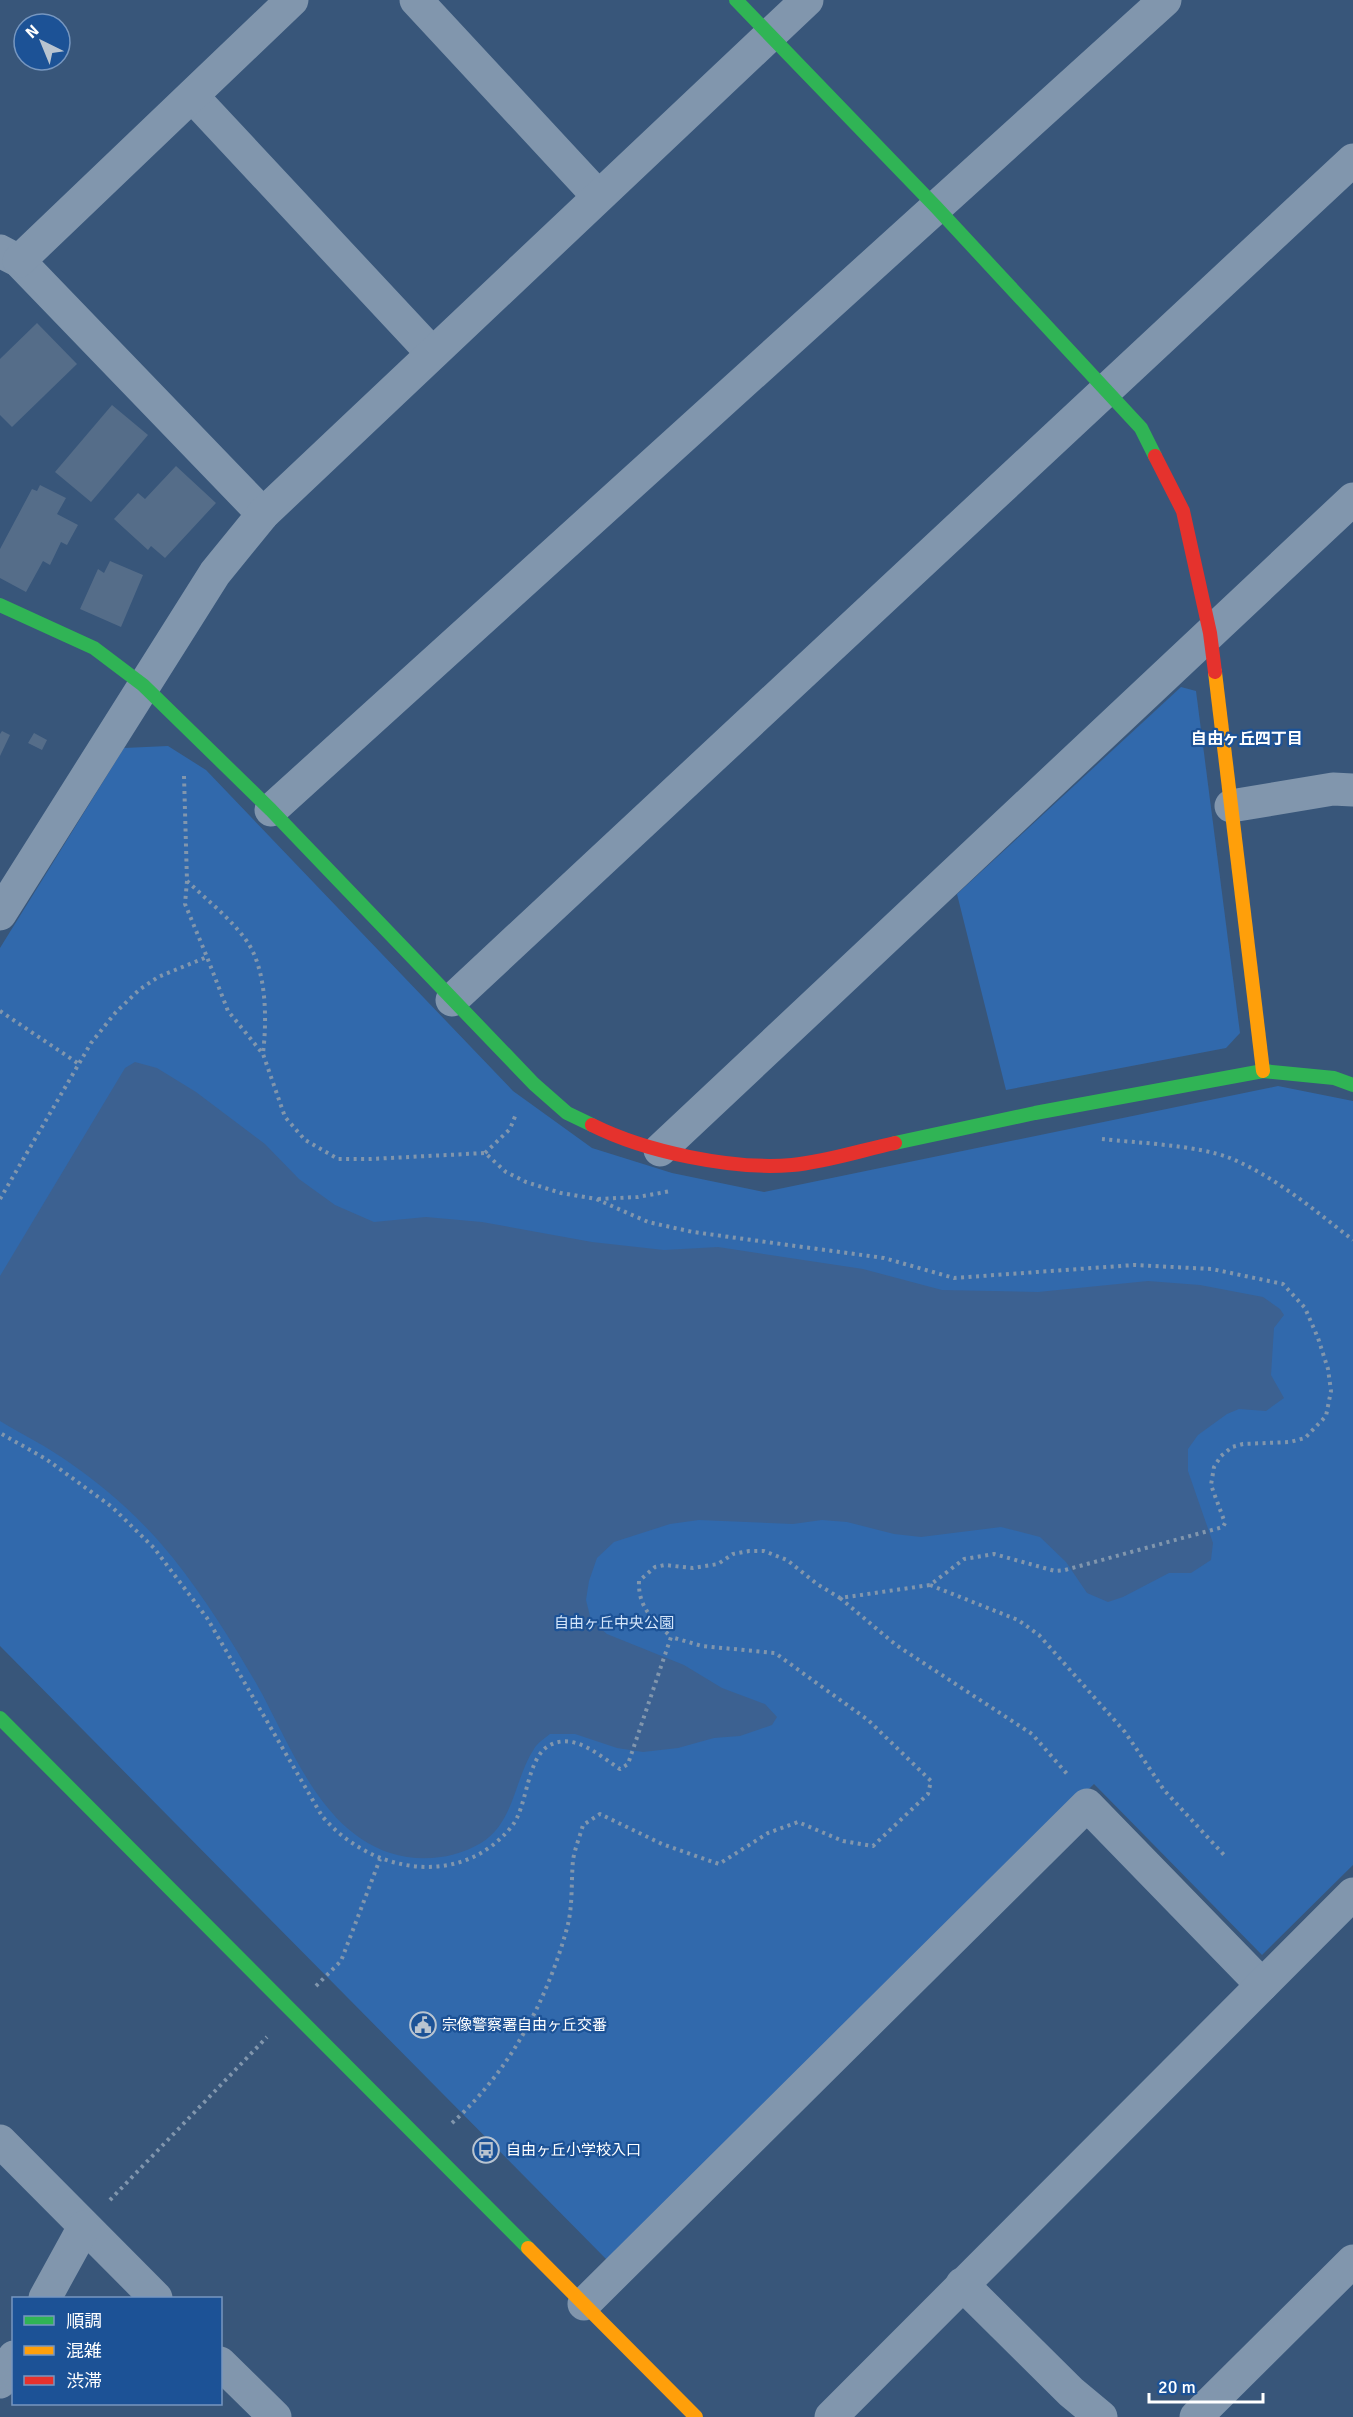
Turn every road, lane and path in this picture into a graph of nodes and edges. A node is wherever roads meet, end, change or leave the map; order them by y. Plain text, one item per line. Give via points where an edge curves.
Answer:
1 (292, 0) edge
2 (416, 0) edge
3 (736, 0) edge
4 (807, 0) edge
5 (1165, 0) edge
6 (769, 35) junction
7 (192, 96) junction
8 (1353, 160) edge
9 (598, 196) junction
10 (936, 207) junction
11 (10, 256) edge
12 (432, 353) junction
13 (1107, 390) junction
14 (1353, 499) edge
15 (263, 514) junction
16 (0, 605) edge
17 (1210, 633) junction
18 (144, 685) junction
19 (199, 740) junction
20 (1353, 790) edge
21 (1231, 806) junction
22 (271, 810) junction
23 (187, 880) junction
24 (0, 914) edge
25 (207, 957) junction
26 (452, 1000) junction
27 (0, 1011) edge
28 (263, 1054) junction
29 (80, 1064) junction
30 (1263, 1071) junction
31 (534, 1084) junction
32 (1353, 1085) edge
33 (1091, 1138) dead end
34 (660, 1150) junction
35 (485, 1153) junction
36 (0, 1199) edge
37 (1353, 1240) edge
38 (0, 1433) edge
39 (930, 1585) junction
40 (840, 1598) junction
41 (671, 1637) junction
42 (0, 1718) edge
43 (1087, 1805) junction
44 (1224, 1855) dead end
45 (380, 1859) junction
46 (1353, 1894) edge
47 (1262, 1985) junction
48 (292, 2011) junction
49 (0, 2141) edge
50 (427, 2145) junction
51 (84, 2226) junction
52 (1353, 2261) edge
53 (962, 2284) junction
54 (46, 2297) edge
55 (155, 2297) edge
56 (584, 2304) junction
57 (12, 2361) edge
58 (222, 2365) edge
59 (0, 2382) edge
60 (274, 2417) edge
61 (696, 2417) edge
62 (831, 2417) edge
63 (1101, 2417) edge
64 (1196, 2417) edge

1 - 7 street
2 - 9 street
3 - 6 street
4 - 6 street
5 - 10 street
6 - 9 street
6 - 10 street
7 - 11 street
7 - 12 street
8 - 13 street
9 - 12 street
10 - 13 street
10 - 22 street
11 - 15 street
12 - 15 street
13 - 17 street via 1141,428 1183,512
13 - 26 street
14 - 17 street
15 - 18 street via 215,573
16 - 18 street via 94,648
17 - 21 street
17 - 34 street
18 - 19 street
18 - 24 street
19 - 22 street
19 - 23 path via 184,756
20 - 21 street via 1333,789
21 - 30 street
22 - 26 street
23 - 25 path via 184,904
23 - 28 path via 247,942 261,980 266,1034
25 - 28 path via 228,1011
25 - 29 path via 158,977 139,990 90,1042
26 - 31 street
27 - 29 path
28 - 35 path via 285,1117 305,1140 338,1159
29 - 36 path
30 - 32 street via 1334,1078
30 - 34 street via 1035,1113 794,1165 752,1166
31 - 34 street via 567,1113 612,1135
31 - 35 path via 520,1103 510,1129
33 - 37 path via 1229,1158 1287,1189
35 - 39 path via 506,1172 526,1182 596,1199 648,1222 693,1232 884,1258 954,1278 1134,1265 1212,1269 1283,1284 1305,1308 1325,1359 1331,1391 1326,1416 1305,1438 1243,1444 1221,1456 1214,1467 1211,1485 1225,1522 1223,1527 1065,1570 1055,1571 994,1554 964,1559
38 - 45 path via 46,1459 112,1507 154,1548 207,1618 322,1816 337,1833
39 - 40 path
39 - 44 path via 1018,1620 1039,1635 1125,1732 1164,1790
40 - 41 path via 788,1560 764,1551 733,1554 718,1564 693,1568 655,1567 639,1581 642,1608
40 - 43 path via 896,1645 1032,1734 1076,1783
41 - 45 path via 628,1764 620,1769 590,1747 551,1744 538,1755 513,1825 484,1852 442,1866 412,1866
41 - 50 path via 702,1646 775,1653 868,1720 931,1781 928,1794 873,1846 843,1841 798,1822 768,1833 719,1864 662,1844 600,1814 583,1825 574,1856 567,1927 536,2014 515,2049 467,2110
42 - 48 street
43 - 47 street
43 - 56 street
45 - 48 path via 341,1961
46 - 47 street
47 - 53 street
48 - 50 street
48 - 51 path
49 - 51 street
50 - 56 street
51 - 54 street
51 - 55 street
52 - 64 street
53 - 62 street
53 - 63 street
56 - 61 street
57 - 59 street
58 - 60 street

